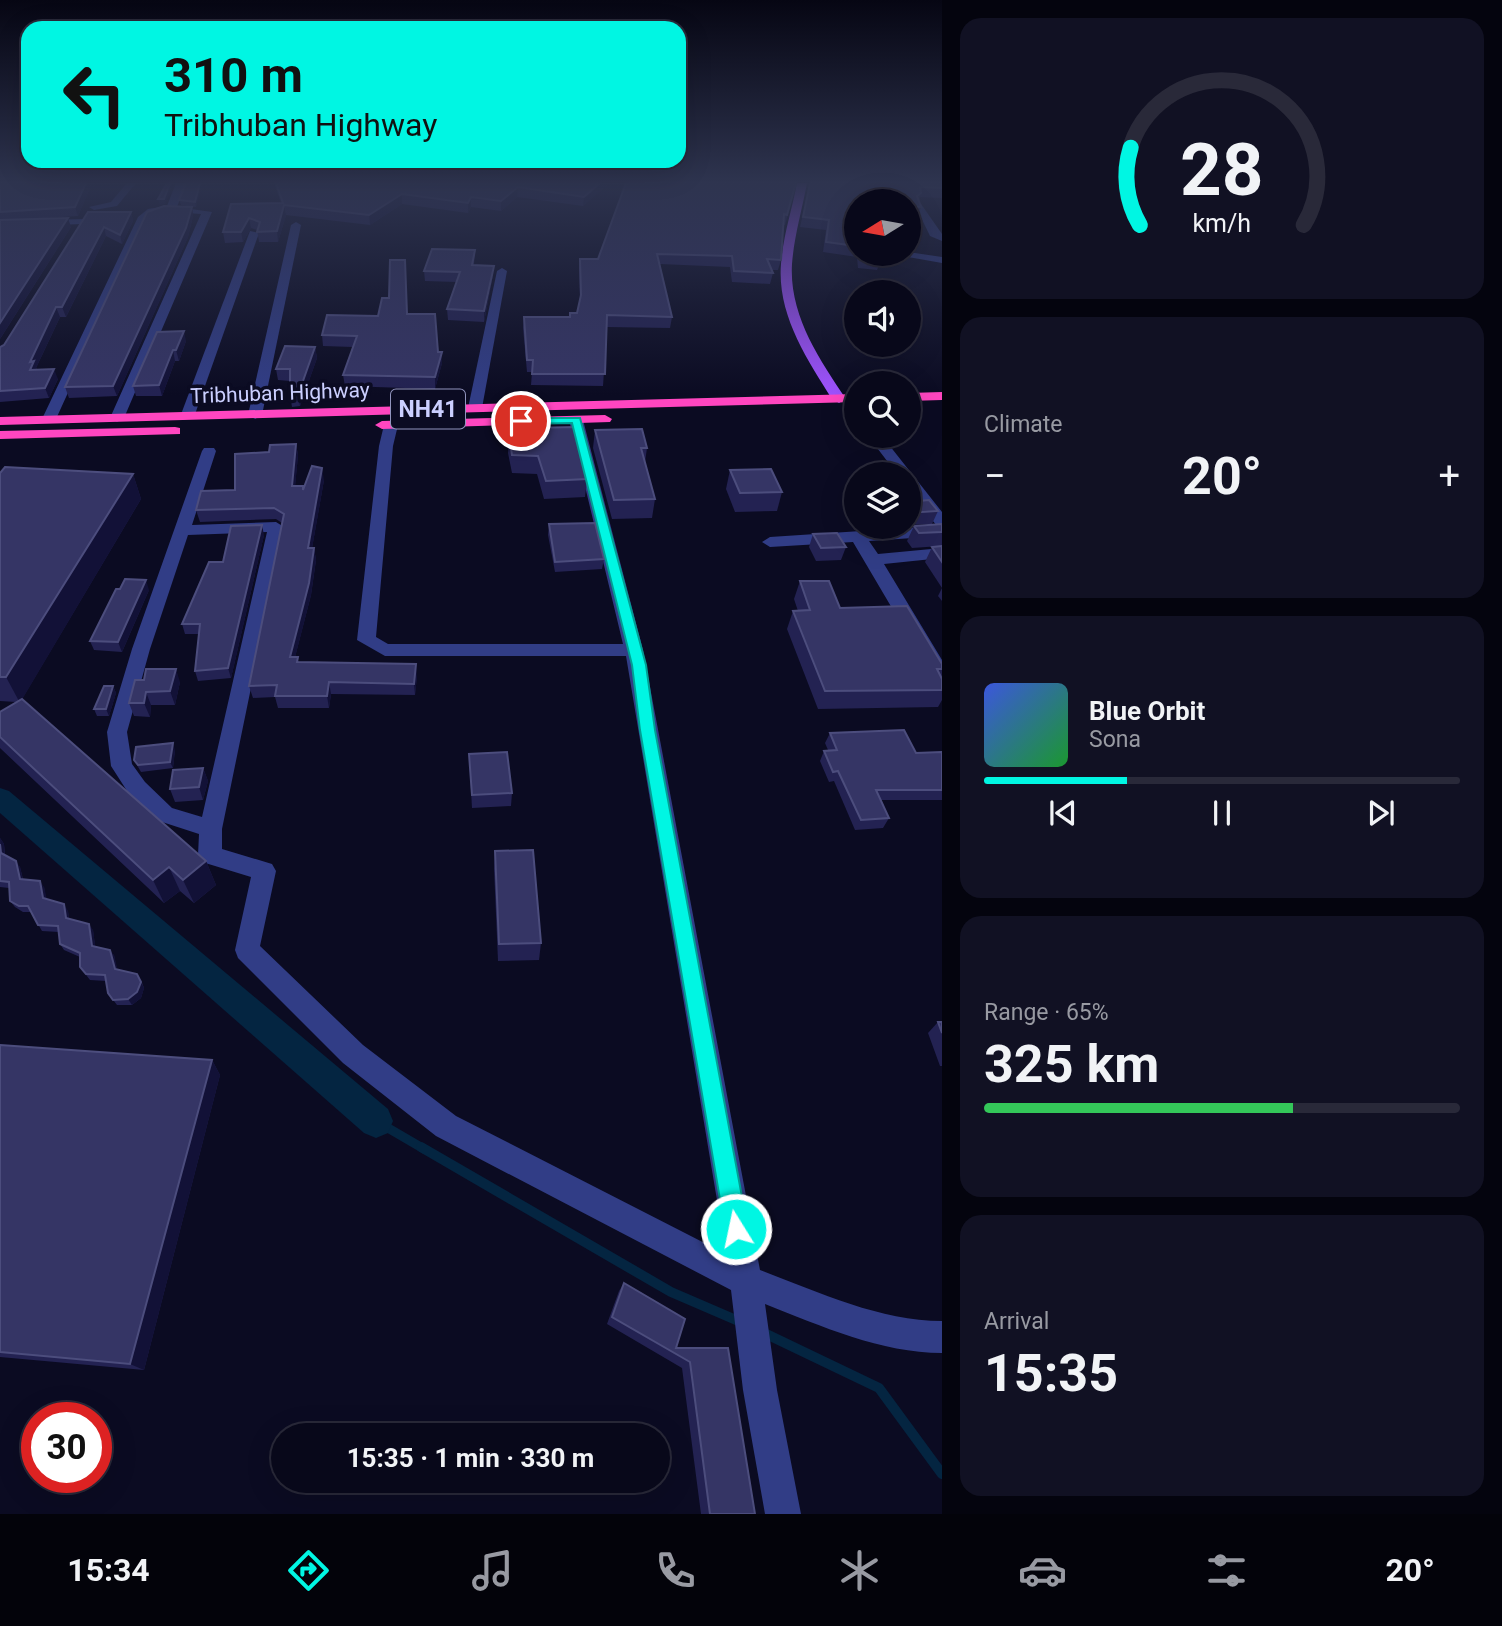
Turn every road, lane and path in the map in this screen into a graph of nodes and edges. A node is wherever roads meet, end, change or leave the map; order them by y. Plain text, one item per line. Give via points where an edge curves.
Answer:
1 (126, 254) edge
2 (190, 254) edge
3 (246, 254) edge
4 (290, 254) edge
5 (789, 254) edge
6 (921, 257) edge
7 (942, 260) edge
8 (502, 271) dead end
9 (942, 396) edge
10 (921, 397) edge
11 (839, 399) junction
12 (844, 399) edge
13 (475, 408) junction
14 (942, 410) edge
15 (921, 411) edge
16 (844, 412) edge
17 (255, 415) junction
18 (187, 417) junction
19 (117, 418) junction
20 (49, 419) junction
21 (576, 420) junction
22 (0, 421) edge
23 (391, 425) junction
24 (0, 435) edge
25 (884, 448) edge
26 (209, 451) dead end
27 (896, 462) edge
28 (921, 496) edge
29 (942, 523) edge
30 (181, 530) junction
31 (942, 531) edge
32 (921, 532) edge
33 (844, 538) edge
34 (859, 539) edge
35 (770, 541) dead end
36 (942, 553) edge
37 (873, 560) junction
38 (634, 650) junction
39 (942, 676) edge
40 (211, 829) junction
41 (747, 1294) junction
42 (942, 1336) edge
43 (783, 1514) edge

1 - 20 street
2 - 19 street
3 - 18 street
4 - 17 street
5 - 11 main road via 789,300 810,358
6 - 7 street
8 - 13 street
9 - 10 highway
11 - 12 highway, Tribhuban Highway / NH41
11 - 13 highway, Tribhuban Highway / NH41
13 - 17 highway, Tribhuban Highway / NH41
14 - 15 highway
16 - 21 highway, Tribhuban Highway / NH41
17 - 18 highway, Tribhuban Highway / NH41
18 - 19 highway, Tribhuban Highway / NH41
19 - 20 highway, Tribhuban Highway / NH41
20 - 22 highway, Tribhuban Highway / NH41
21 - 23 highway, Tribhuban Highway / NH41
21 - 38 street
23 - 24 highway, Tribhuban Highway / NH41
23 - 38 street via 366,640 385,650
25 - 27 street
26 - 30 street
28 - 29 street
30 - 40 street via 117,732 122,766 136,788 164,814
30 - 40 street via 276,527
31 - 32 street
33 - 35 street
34 - 37 street
36 - 37 street
37 - 39 street
38 - 41 street
40 - 41 street via 210,855 264,872 247,950 353,1054 446,1126
41 - 42 street via 920,1337
41 - 43 street

